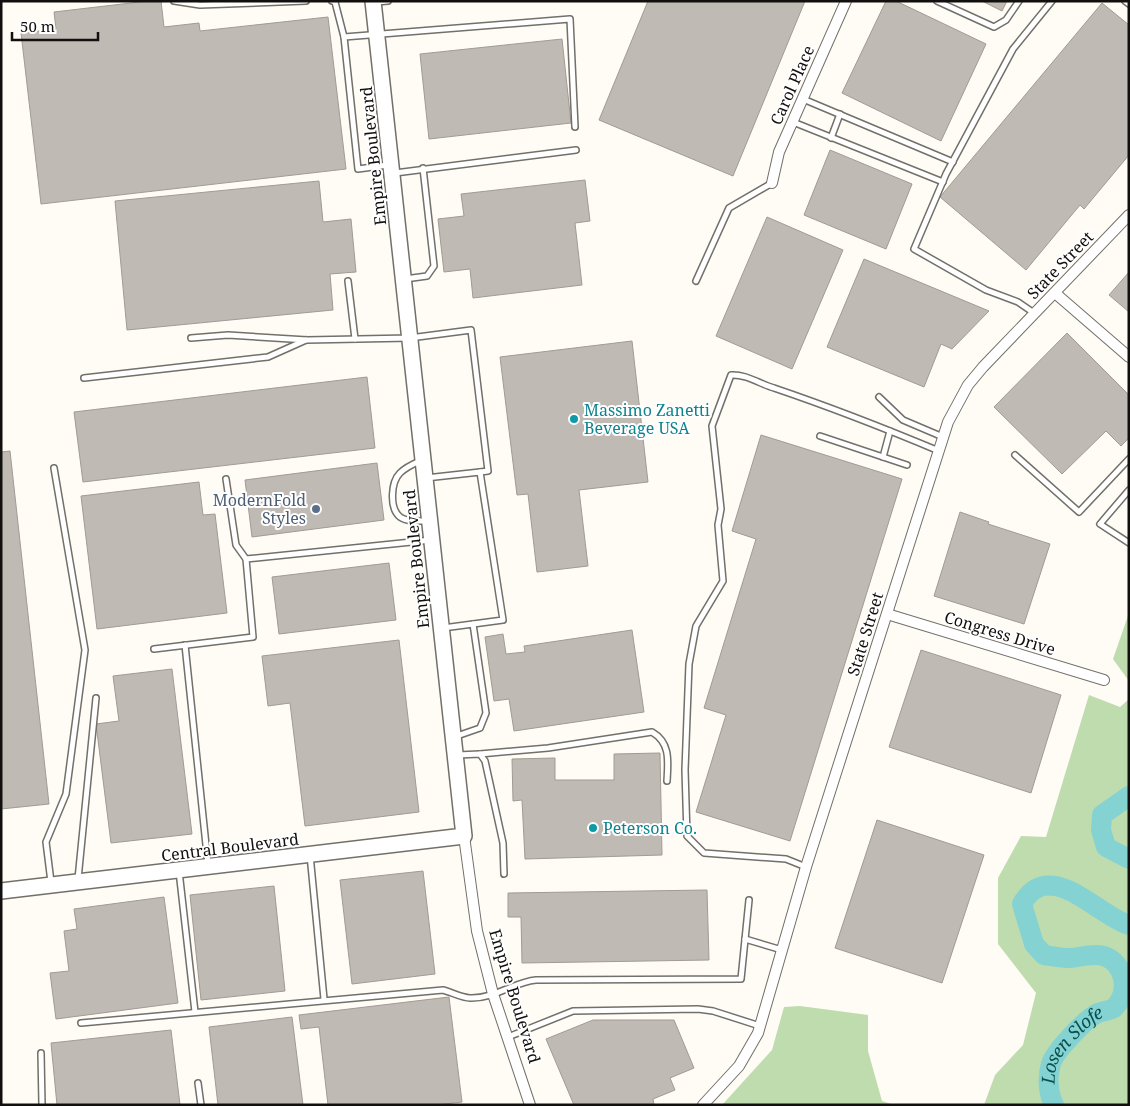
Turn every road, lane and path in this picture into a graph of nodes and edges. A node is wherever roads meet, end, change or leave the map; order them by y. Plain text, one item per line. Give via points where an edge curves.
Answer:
1 (174, 1) edge
2 (306, 1) edge
3 (332, 1) edge
4 (846, 1) edge
5 (937, 1) edge
6 (1019, 1) edge
7 (1052, 1) edge
8 (1125, 1) edge
9 (378, 2) edge
10 (1129, 4) edge
11 (378, 36) junction
12 (344, 37) junction
13 (803, 98) junction
14 (840, 114) junction
15 (792, 122) junction
16 (575, 127) dead end
17 (831, 138) junction
18 (576, 150) dead end
19 (953, 162) junction
20 (422, 168) junction
21 (392, 170) junction
22 (942, 182) junction
23 (772, 183) joint
24 (1129, 215) edge
25 (403, 279) junction
26 (696, 280) dead end
27 (348, 281) dead end
28 (1055, 293) junction
29 (1035, 314) junction
30 (191, 338) dead end
31 (410, 338) junction
32 (355, 339) junction
33 (307, 340) junction
34 (1129, 357) edge
35 (84, 378) dead end
36 (879, 397) dead end
37 (890, 431) junction
38 (820, 436) dead end
39 (943, 437) junction
40 (939, 451) junction
41 (1015, 455) dead end
42 (883, 457) junction
43 (1129, 459) edge
44 (423, 460) junction
45 (908, 465) dead end
46 (54, 468) dead end
47 (480, 472) junction
48 (425, 478) junction
49 (226, 479) dead end
50 (1129, 490) edge
51 (429, 521) junction
52 (431, 540) junction
53 (1129, 543) edge
54 (246, 559) junction
55 (887, 614) junction
56 (473, 624) junction
57 (440, 628) junction
58 (185, 645) junction
59 (154, 649) dead end
60 (1104, 680) dead end
61 (96, 698) dead end
62 (453, 737) junction
63 (480, 754) junction
64 (456, 755) junction
65 (667, 781) dead end
66 (464, 836) junction
67 (310, 855) junction
68 (208, 867) junction
69 (806, 867) junction
70 (179, 870) junction
71 (504, 874) dead end
72 (78, 882) junction
73 (51, 885) junction
74 (1, 891) edge
75 (750, 900) dead end
76 (745, 939) junction
77 (782, 950) junction
78 (492, 994) junction
79 (324, 999) junction
80 (196, 1012) junction
81 (81, 1023) dead end
82 (760, 1026) junction
83 (508, 1037) junction
84 (42, 1053) dead end
85 (198, 1083) dead end
86 (528, 1104) edge
87 (42, 1105) edge
88 (200, 1105) edge
89 (703, 1105) edge

1 - 2 lane via 200,5
3 - 12 lane via 338,10
4 - 13 street, Carol Place
5 - 6 lane via 994,27 1006,20
7 - 19 lane via 1014,49
8 - 10 lane
9 - 11 street, Empire Boulevard
11 - 12 lane
11 - 16 lane via 570,19
11 - 21 street, Empire Boulevard
12 - 21 lane via 358,169
13 - 14 lane
13 - 15 street, Carol Place
14 - 17 lane
14 - 19 lane
15 - 17 lane
15 - 23 street, Carol Place via 779,152
17 - 22 lane
18 - 20 lane
19 - 22 lane
20 - 21 lane
20 - 25 lane via 434,266 427,276
21 - 25 street, Empire Boulevard
22 - 29 lane via 914,249 986,290 1018,302
23 - 26 lane via 729,208
24 - 28 street, State Street
25 - 31 street, Empire Boulevard
27 - 32 lane
28 - 29 street, State Street
28 - 34 street
29 - 39 street, State Street via 968,384
30 - 33 lane via 228,335
31 - 32 lane
31 - 44 street, Empire Boulevard
31 - 47 lane via 471,330 488,471
32 - 33 lane
33 - 35 lane via 268,357
36 - 39 lane via 903,420
37 - 40 lane
37 - 42 lane
37 - 69 lane via 740,374 731,375 712,426 721,509 718,525 723,581 696,626 689,664 685,770 687,836 704,853 786,859
38 - 42 lane
39 - 40 street, State Street
40 - 55 street, State Street
41 - 43 lane via 1079,512
42 - 45 lane
44 - 48 street, Empire Boulevard
44 - 51 lane via 398,474 394,484 394,506 399,516
46 - 73 lane via 85,650 66,794 46,842
47 - 48 lane
47 - 56 lane via 503,620
48 - 51 street, Empire Boulevard
49 - 54 lane via 236,545
50 - 53 lane via 1100,524
51 - 52 street, Empire Boulevard
52 - 54 lane
52 - 57 street, Empire Boulevard
54 - 58 lane via 253,637
55 - 60 street, Congress Drive
55 - 69 street, State Street
56 - 57 lane
56 - 62 lane via 486,713 480,728
57 - 62 street, Empire Boulevard
58 - 59 lane
58 - 68 lane
61 - 72 lane
62 - 64 street, Empire Boulevard
63 - 64 lane
63 - 65 lane via 548,748 652,732 667,748
63 - 71 lane via 490,775 503,843
64 - 66 street, Empire Boulevard
66 - 67 street, Central Boulevard
66 - 78 street, Empire Boulevard via 477,931
67 - 68 street, Central Boulevard
67 - 79 lane
68 - 70 street, Central Boulevard
69 - 77 street, State Street
70 - 72 street, Central Boulevard
70 - 80 lane
72 - 73 street, Central Boulevard
73 - 74 street, Central Boulevard
75 - 76 lane
76 - 77 lane
76 - 78 lane via 741,979 536,980 523,981
77 - 82 street, State Street
78 - 79 lane via 470,998 443,990
78 - 83 street, Empire Boulevard
79 - 80 lane
80 - 81 lane
82 - 83 lane via 698,1009 573,1012
82 - 89 street, State Street via 739,1066
83 - 86 street, Empire Boulevard
84 - 87 lane
85 - 88 lane

